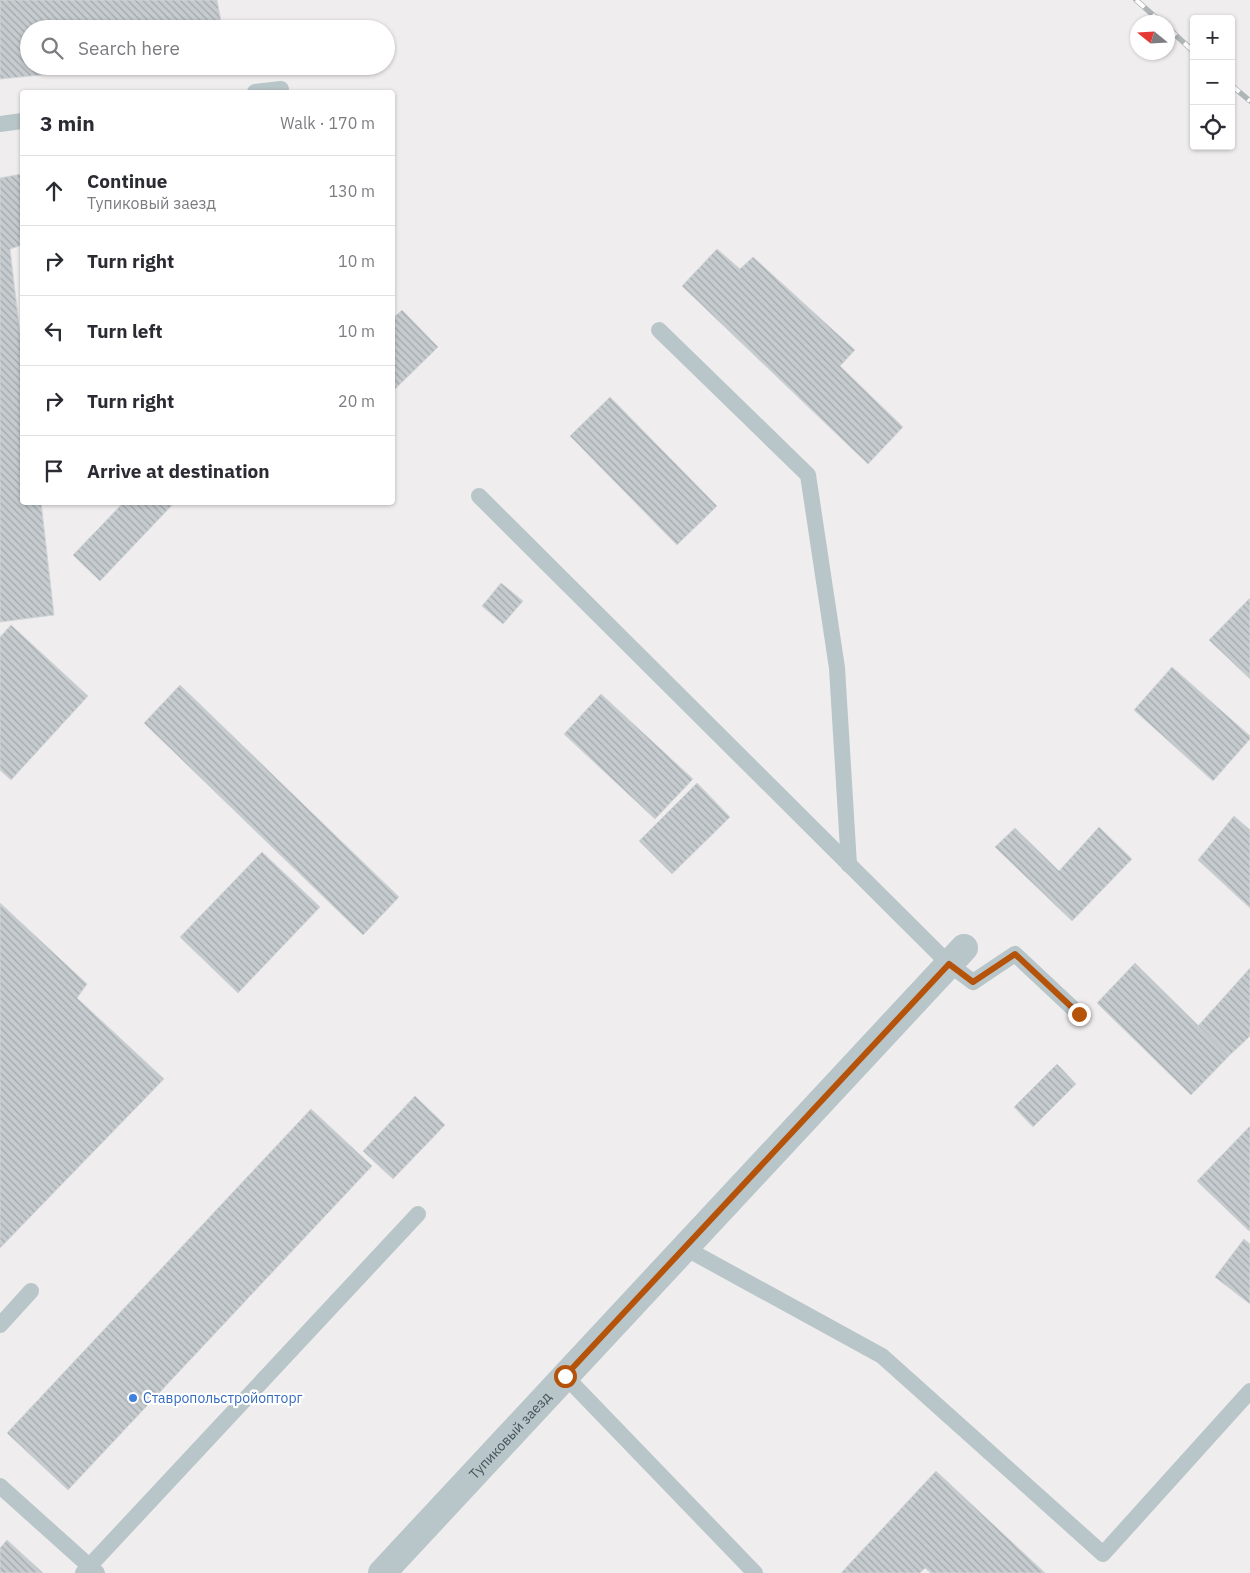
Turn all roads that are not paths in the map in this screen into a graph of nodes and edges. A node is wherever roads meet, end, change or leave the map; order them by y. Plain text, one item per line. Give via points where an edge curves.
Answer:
1 (281, 89) dead end
2 (272, 90) edge
3 (20, 121) edge
4 (0, 124) edge
5 (659, 330) dead end
6 (479, 496) dead end
7 (849, 865) junction
8 (957, 956) junction
9 (1079, 1014) dead end
10 (418, 1214) dead end
11 (685, 1248) junction
12 (32, 1291) dead end
13 (0, 1325) edge
14 (565, 1376) junction
15 (1250, 1391) edge
16 (0, 1486) edge
17 (90, 1571) edge
18 (382, 1573) edge
19 (755, 1573) edge

1 - 2 lane
3 - 4 lane
5 - 7 lane via 808,475 837,668
6 - 7 lane
7 - 8 lane
8 - 9 lane via 973,982 1015,954
8 - 11 street, Тупиковый заезд
10 - 17 lane
11 - 14 street, Тупиковый заезд
11 - 15 lane via 882,1356 1103,1554
12 - 13 lane
14 - 18 street, Тупиковый заезд
14 - 19 lane
16 - 17 lane

